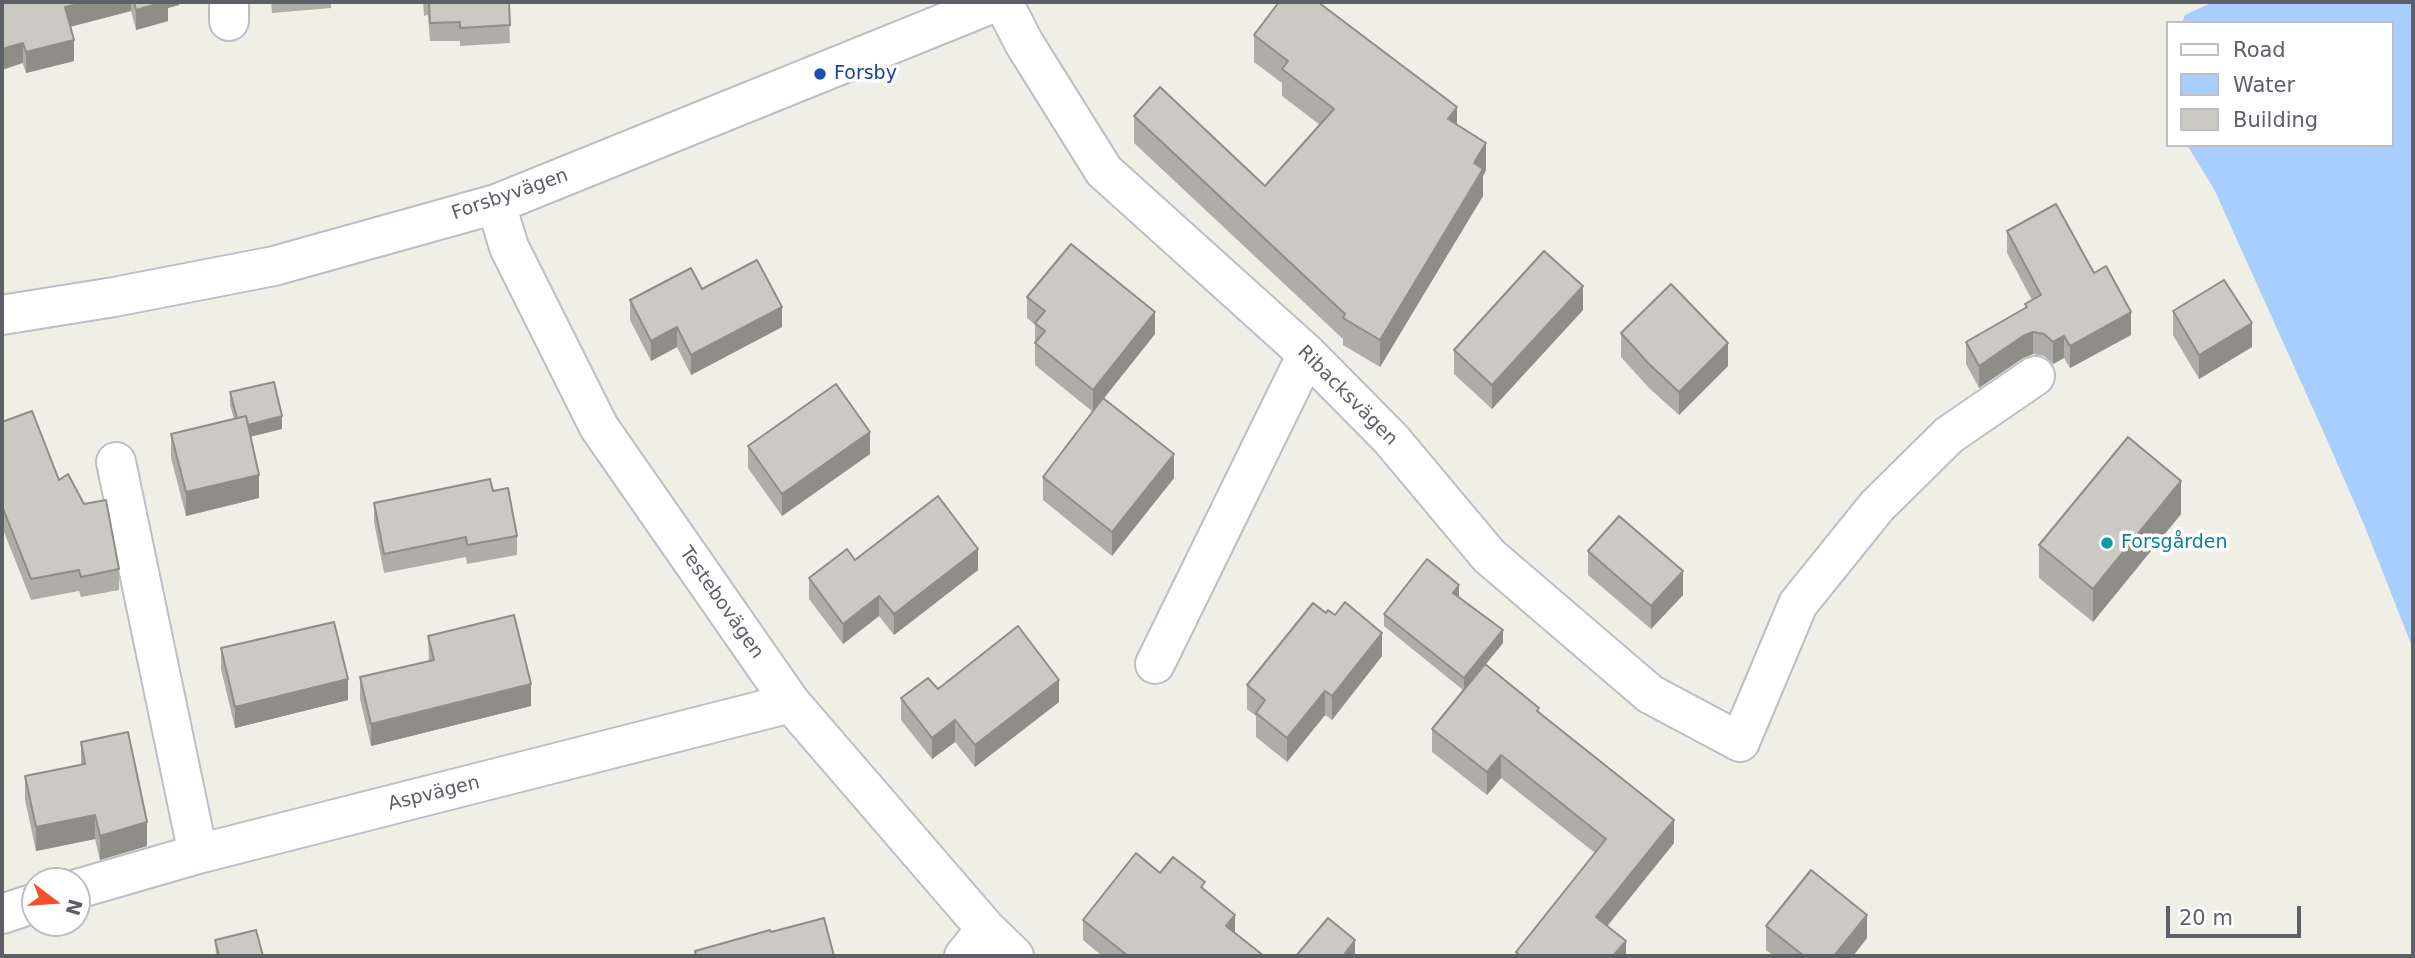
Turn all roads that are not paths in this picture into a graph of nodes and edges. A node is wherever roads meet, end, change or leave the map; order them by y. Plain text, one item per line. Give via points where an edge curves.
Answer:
1 (996, 2) edge
2 (1003, 2) edge
3 (496, 204) junction
4 (2, 315) edge
5 (1307, 354) junction
6 (2035, 376) dead end
7 (116, 462) dead end
8 (1155, 664) dead end
9 (791, 703) junction
10 (198, 854) junction
11 (91, 885) edge
12 (21, 908) edge
13 (2, 914) edge
14 (975, 943) edge
15 (1014, 956) edge

1 - 3 street, Forsbyvägen
2 - 5 street, Ribacksvägen via 1104,170
3 - 4 street, Forsbyvägen via 274,266
3 - 9 street, Testebovägen via 509,247 599,427
5 - 6 street, Ribacksvägen via 1391,439 1489,555 1650,694 1740,742 1798,604 1877,506 1949,435
5 - 8 street
7 - 10 street
9 - 10 street, Aspvägen
9 - 14 street, Testebovägen
10 - 11 street, Aspvägen
12 - 13 street
14 - 15 street, Testebovägen

